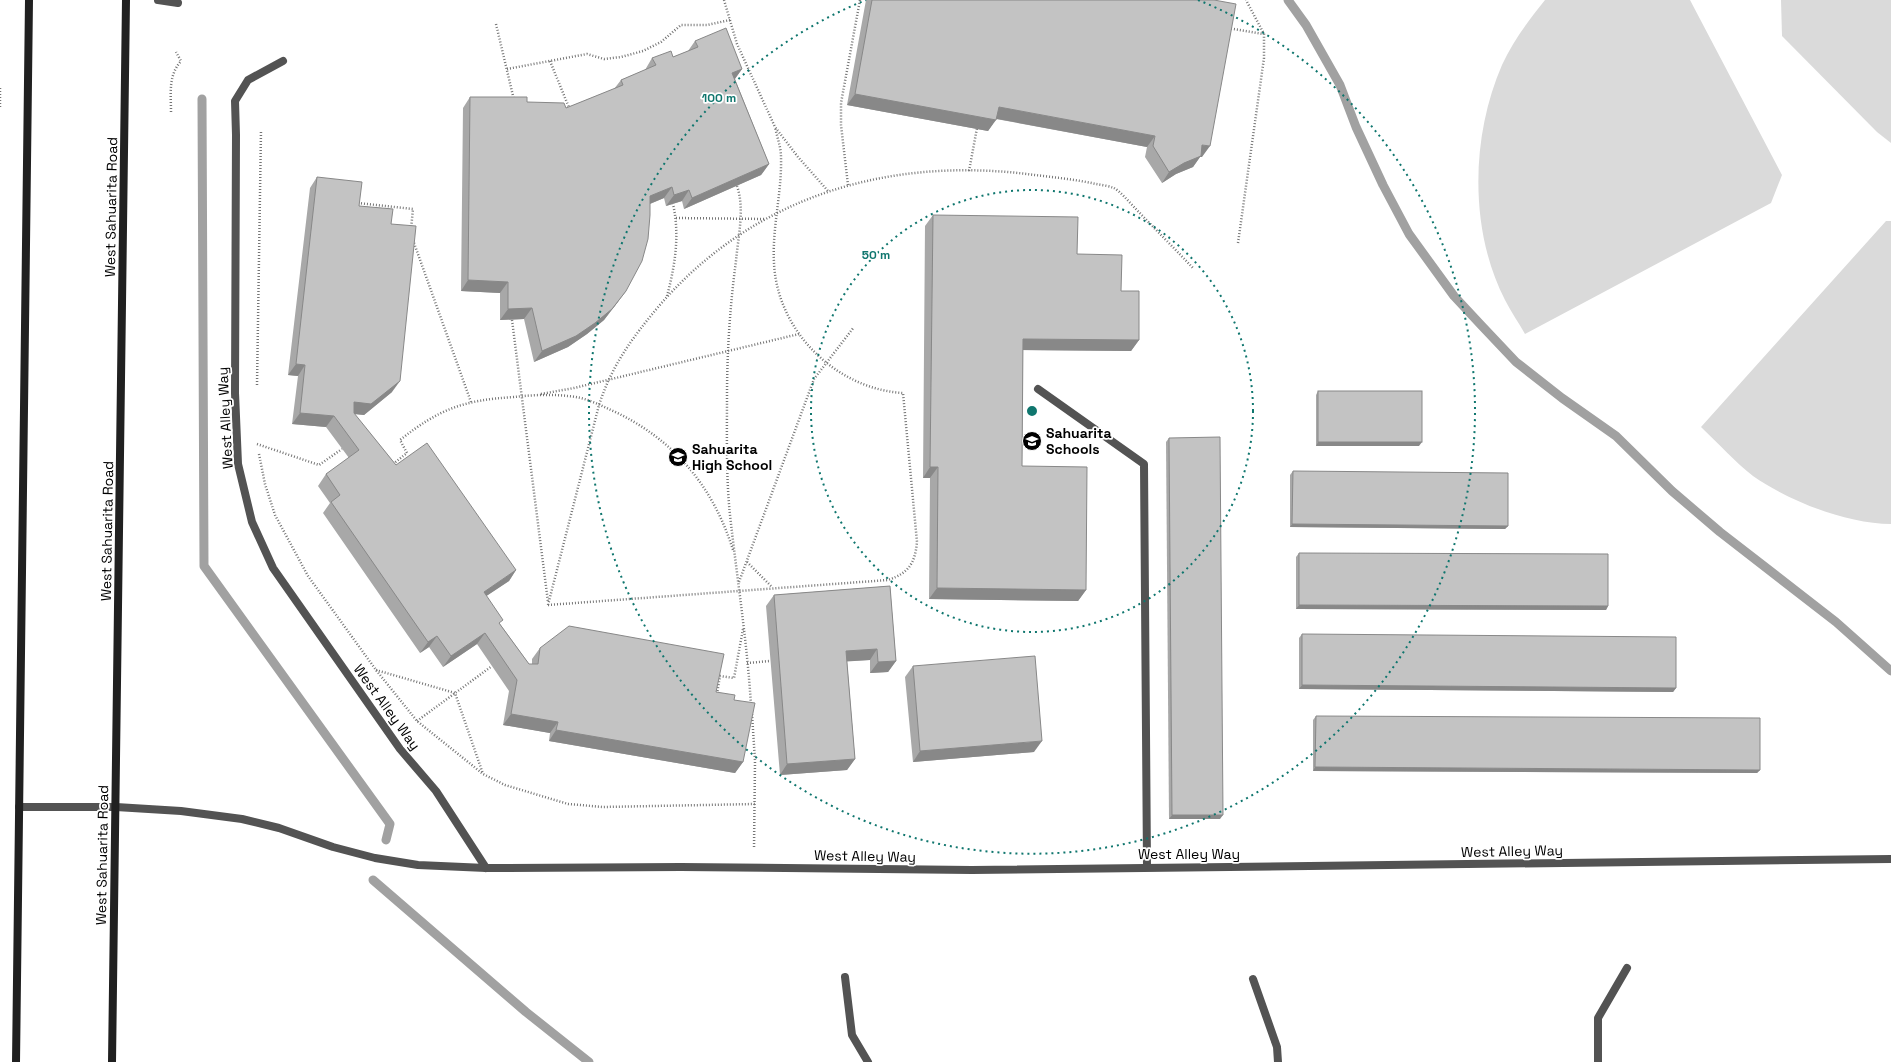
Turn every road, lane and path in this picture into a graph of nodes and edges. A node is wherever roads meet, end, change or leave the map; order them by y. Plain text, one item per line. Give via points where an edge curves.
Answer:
1 (29, 0) edge
2 (126, 0) edge
3 (158, 0) edge
4 (724, 0) edge
5 (860, 0) edge
6 (1246, 0) edge
7 (178, 3) dead end
8 (730, 20) junction
9 (496, 24) dead end
10 (1226, 28) edge
11 (1264, 34) junction
12 (176, 52) dead end
13 (282, 61) dead end
14 (550, 61) junction
15 (507, 69) junction
16 (0, 88) edge
17 (514, 102) edge
18 (0, 109) edge
19 (171, 112) dead end
20 (572, 114) edge
21 (775, 127) junction
22 (976, 128) edge
23 (261, 130) dead end
24 (969, 171) junction
25 (848, 185) junction
26 (737, 186) edge
27 (828, 190) junction
28 (353, 203) edge
29 (673, 204) edge
30 (778, 213) junction
31 (676, 218) junction
32 (740, 218) junction
33 (766, 219) junction
34 (411, 234) edge
35 (740, 234) junction
36 (413, 242) edge
37 (1238, 243) dead end
38 (1193, 268) dead end
39 (667, 297) junction
40 (512, 320) edge
41 (854, 327) dead end
42 (799, 334) junction
43 (729, 350) junction
44 (825, 362) junction
45 (607, 379) junction
46 (257, 388) dead end
47 (1038, 389) dead end
48 (522, 396) junction
49 (472, 402) junction
50 (599, 405) junction
51 (257, 438) dead end
52 (258, 444) junction
53 (342, 449) edge
54 (390, 466) edge
55 (736, 558) junction
56 (747, 562) junction
57 (739, 583) junction
58 (773, 588) junction
59 (740, 590) junction
60 (548, 605) junction
61 (743, 625) junction
62 (770, 661) dead end
63 (747, 663) junction
64 (492, 666) edge
65 (376, 670) junction
66 (455, 694) junction
67 (717, 697) edge
68 (416, 722) junction
69 (483, 774) junction
70 (755, 804) junction
71 (20, 807) junction
72 (116, 807) junction
73 (1891, 859) edge
74 (1147, 867) junction
75 (486, 868) junction
76 (754, 868) junction
77 (1627, 968) dead end
78 (845, 977) dead end
79 (1253, 979) dead end
80 (16, 1062) edge
81 (112, 1062) edge
82 (868, 1062) edge
83 (1278, 1062) edge
84 (1598, 1062) edge

1 - 71 main road
2 - 72 main road, West Sahuarita Road
3 - 7 street
4 - 8 path
5 - 25 path via 841,103
6 - 11 path
8 - 14 path via 707,25 681,25 661,42 643,51 621,57 604,59 587,54
8 - 21 path via 740,50
9 - 15 path
10 - 11 path
11 - 37 path via 1264,58
12 - 19 path via 181,61 174,69 171,79
13 - 75 street, West Alley Way via 248,80 235,101 235,401 238,464 252,522 273,568 400,749 436,791
14 - 15 path
14 - 20 path
15 - 17 path
16 - 18 path
21 - 27 path
21 - 30 path via 781,155
22 - 24 path
23 - 46 path
24 - 25 path via 901,175 868,179
24 - 38 path via 1022,173 1115,188
25 - 27 path
26 - 32 path via 740,194
27 - 30 path
28 - 34 path via 413,209
29 - 31 path
30 - 33 path
30 - 42 path via 773,243 774,265 784,305
31 - 32 path
31 - 39 path via 674,270
32 - 33 path
32 - 35 path
33 - 35 path
35 - 39 path via 710,254
35 - 43 path
36 - 49 path
39 - 45 path via 640,328
40 - 48 path
41 - 44 path
42 - 43 path
42 - 44 path via 812,351
43 - 45 path
43 - 55 path via 727,396 730,514
44 - 56 path via 814,379
44 - 58 path via 848,378 866,386 903,393 916,552 911,564 900,576 888,580
45 - 48 path via 555,393
45 - 50 path
47 - 74 street via 1144,464
48 - 49 path
48 - 50 path via 569,396
48 - 60 path
49 - 54 path via 442,411 419,424 400,440 407,453
50 - 55 path via 628,418 654,435 669,446 691,469 727,529
50 - 60 path
51 - 52 path
52 - 53 path via 319,465
52 - 65 path via 265,484 275,515 287,540 308,576
55 - 57 path
56 - 57 path
56 - 58 path
57 - 59 path
58 - 59 path
59 - 60 path
59 - 61 path
61 - 63 path
61 - 67 path via 734,678 720,676
62 - 63 path
63 - 70 path via 755,761
64 - 66 path
65 - 66 path
65 - 68 path
66 - 68 path
66 - 69 path
68 - 69 path
69 - 70 path via 505,785 568,804 602,807
70 - 76 path
71 - 72 street, West Alley Way
71 - 80 main road
72 - 75 street, West Alley Way via 242,819 375,858 418,865
72 - 81 main road, West Sahuarita Road
73 - 74 street, West Alley Way via 1245,868
74 - 76 street, West Alley Way via 972,870
75 - 76 street, West Alley Way
77 - 84 street via 1598,1018
78 - 82 street via 852,1035
79 - 83 street via 1277,1047

